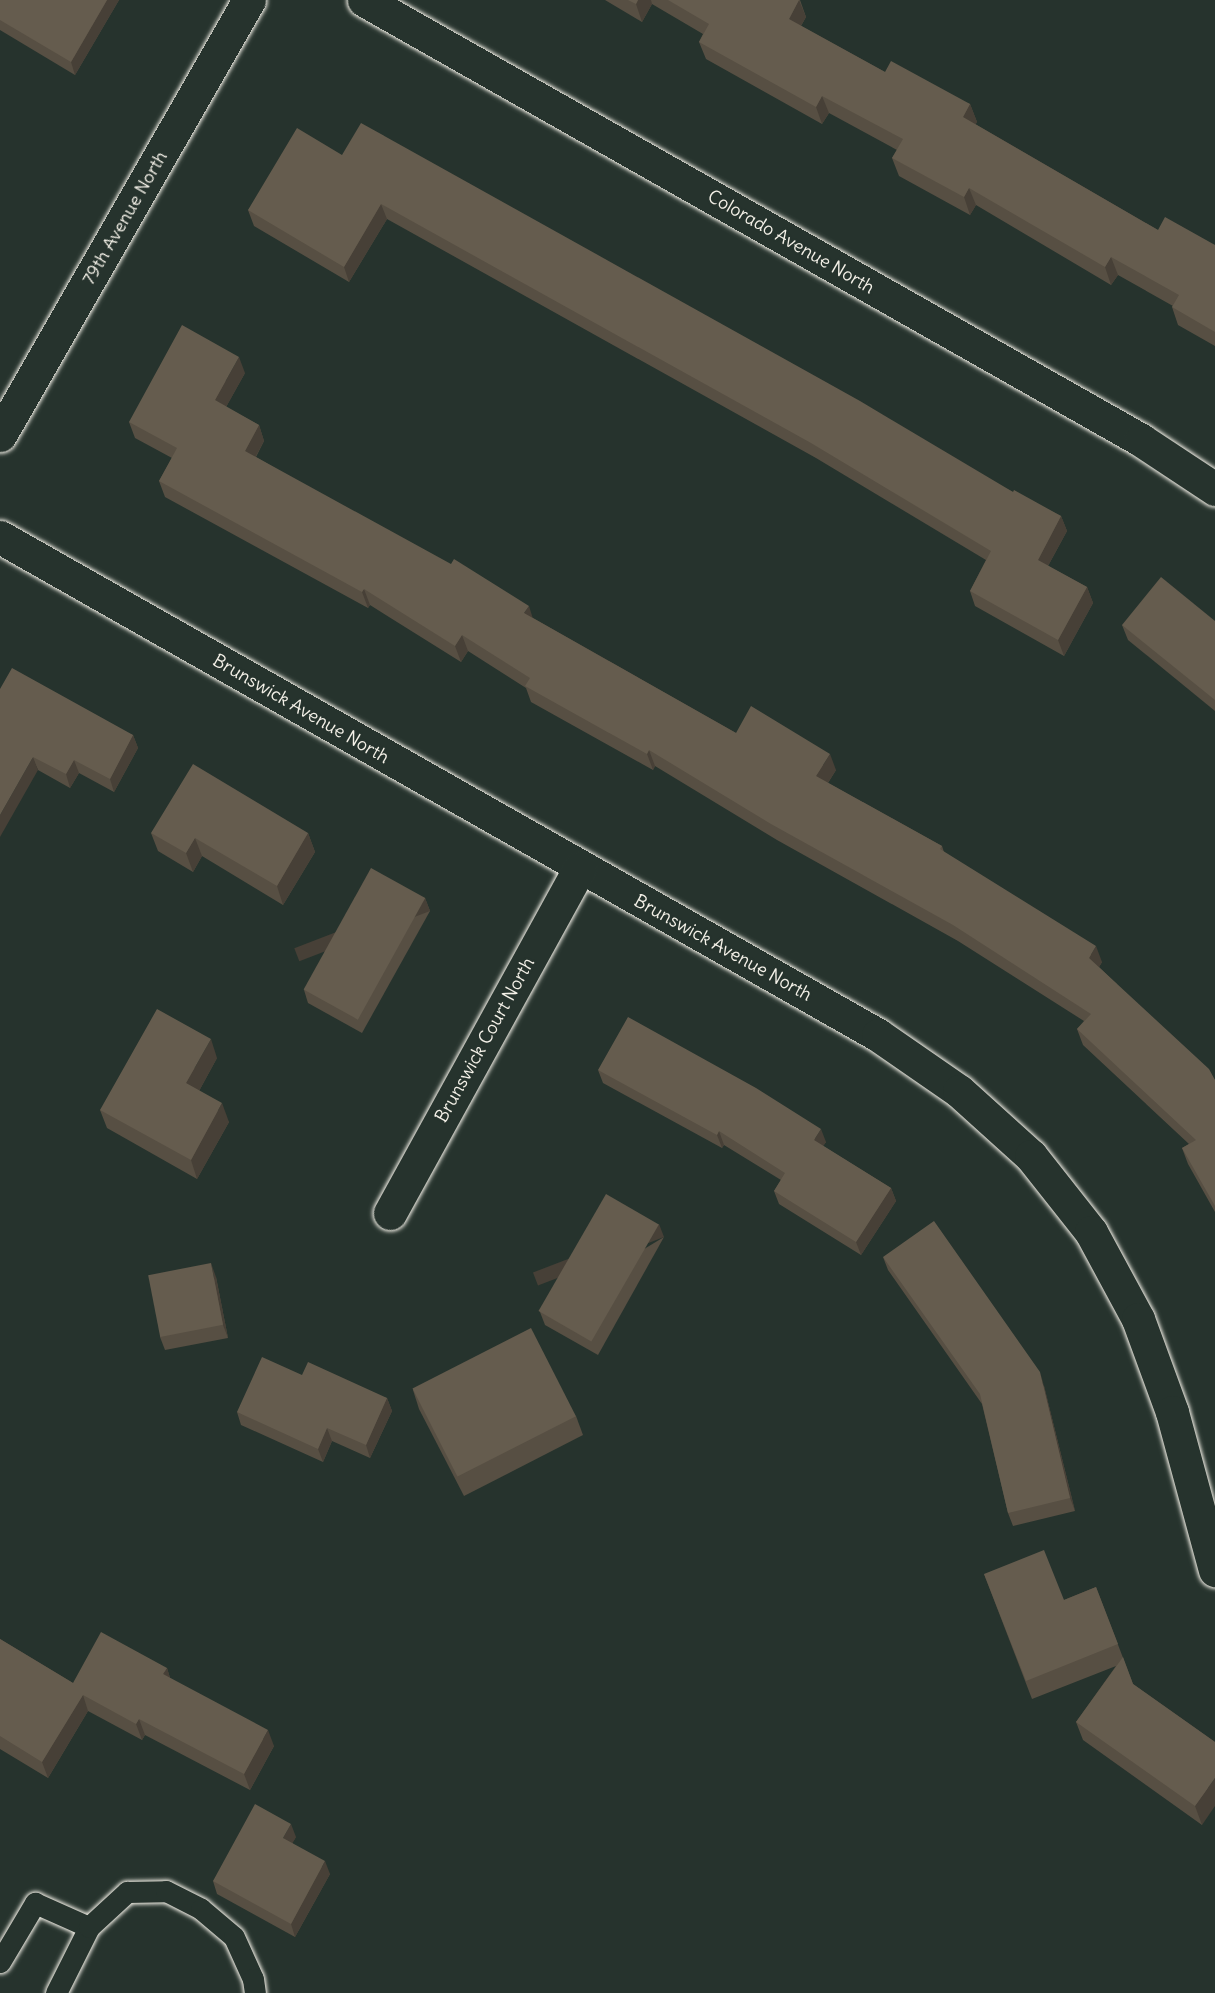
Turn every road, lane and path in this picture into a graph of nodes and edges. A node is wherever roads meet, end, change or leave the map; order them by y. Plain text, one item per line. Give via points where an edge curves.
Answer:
1 (249, 0) edge
2 (364, 0) edge
3 (0, 435) edge
4 (1215, 489) edge
5 (0, 537) edge
6 (580, 868) junction
7 (390, 1213) dead end
8 (1215, 1570) edge
9 (90, 1927) junction
10 (0, 1962) edge
11 (56, 1993) edge
12 (255, 1993) edge

1 - 3 street, 79th Avenue North
2 - 4 street, Colorado Avenue North via 1141,440
5 - 6 street, Brunswick Avenue North
6 - 7 street, Brunswick Court North
6 - 8 street, Brunswick Avenue North via 878,1035 959,1091 1031,1156 1091,1232 1138,1319 1172,1412
9 - 10 lane via 35,1903
9 - 11 lane
9 - 12 lane via 127,1892 166,1891 201,1909 234,1937 253,1979

